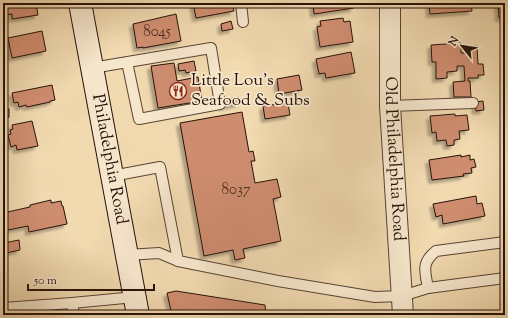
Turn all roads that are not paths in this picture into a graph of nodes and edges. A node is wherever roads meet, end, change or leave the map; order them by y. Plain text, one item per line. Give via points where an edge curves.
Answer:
1 (80, 3) edge
2 (241, 3) edge
3 (390, 3) edge
4 (242, 22) dead end
5 (127, 62) junction
6 (92, 68) junction
7 (473, 103) dead end
8 (390, 106) junction
9 (112, 176) junction
10 (505, 242) edge
11 (127, 255) junction
12 (178, 261) junction
13 (505, 278) edge
14 (428, 288) junction
15 (72, 303) junction
16 (137, 306) edge
17 (402, 306) edge
18 (3, 308) edge
19 (74, 315) edge

1 - 6 main road, Philadelphia Road
2 - 4 lane
3 - 8 street, Old Philadelphia Road
5 - 5 lane via 211,48 220,104 139,119
5 - 6 lane
6 - 9 main road, Philadelphia Road
7 - 8 lane
8 - 17 street, Old Philadelphia Road
9 - 11 main road, Philadelphia Road
9 - 12 lane via 160,167
10 - 14 lane via 436,251 426,262
11 - 12 lane via 159,253
11 - 16 main road, Philadelphia Road
12 - 17 lane via 375,297
13 - 14 lane
14 - 17 lane
15 - 16 lane
15 - 18 lane
15 - 19 lane

